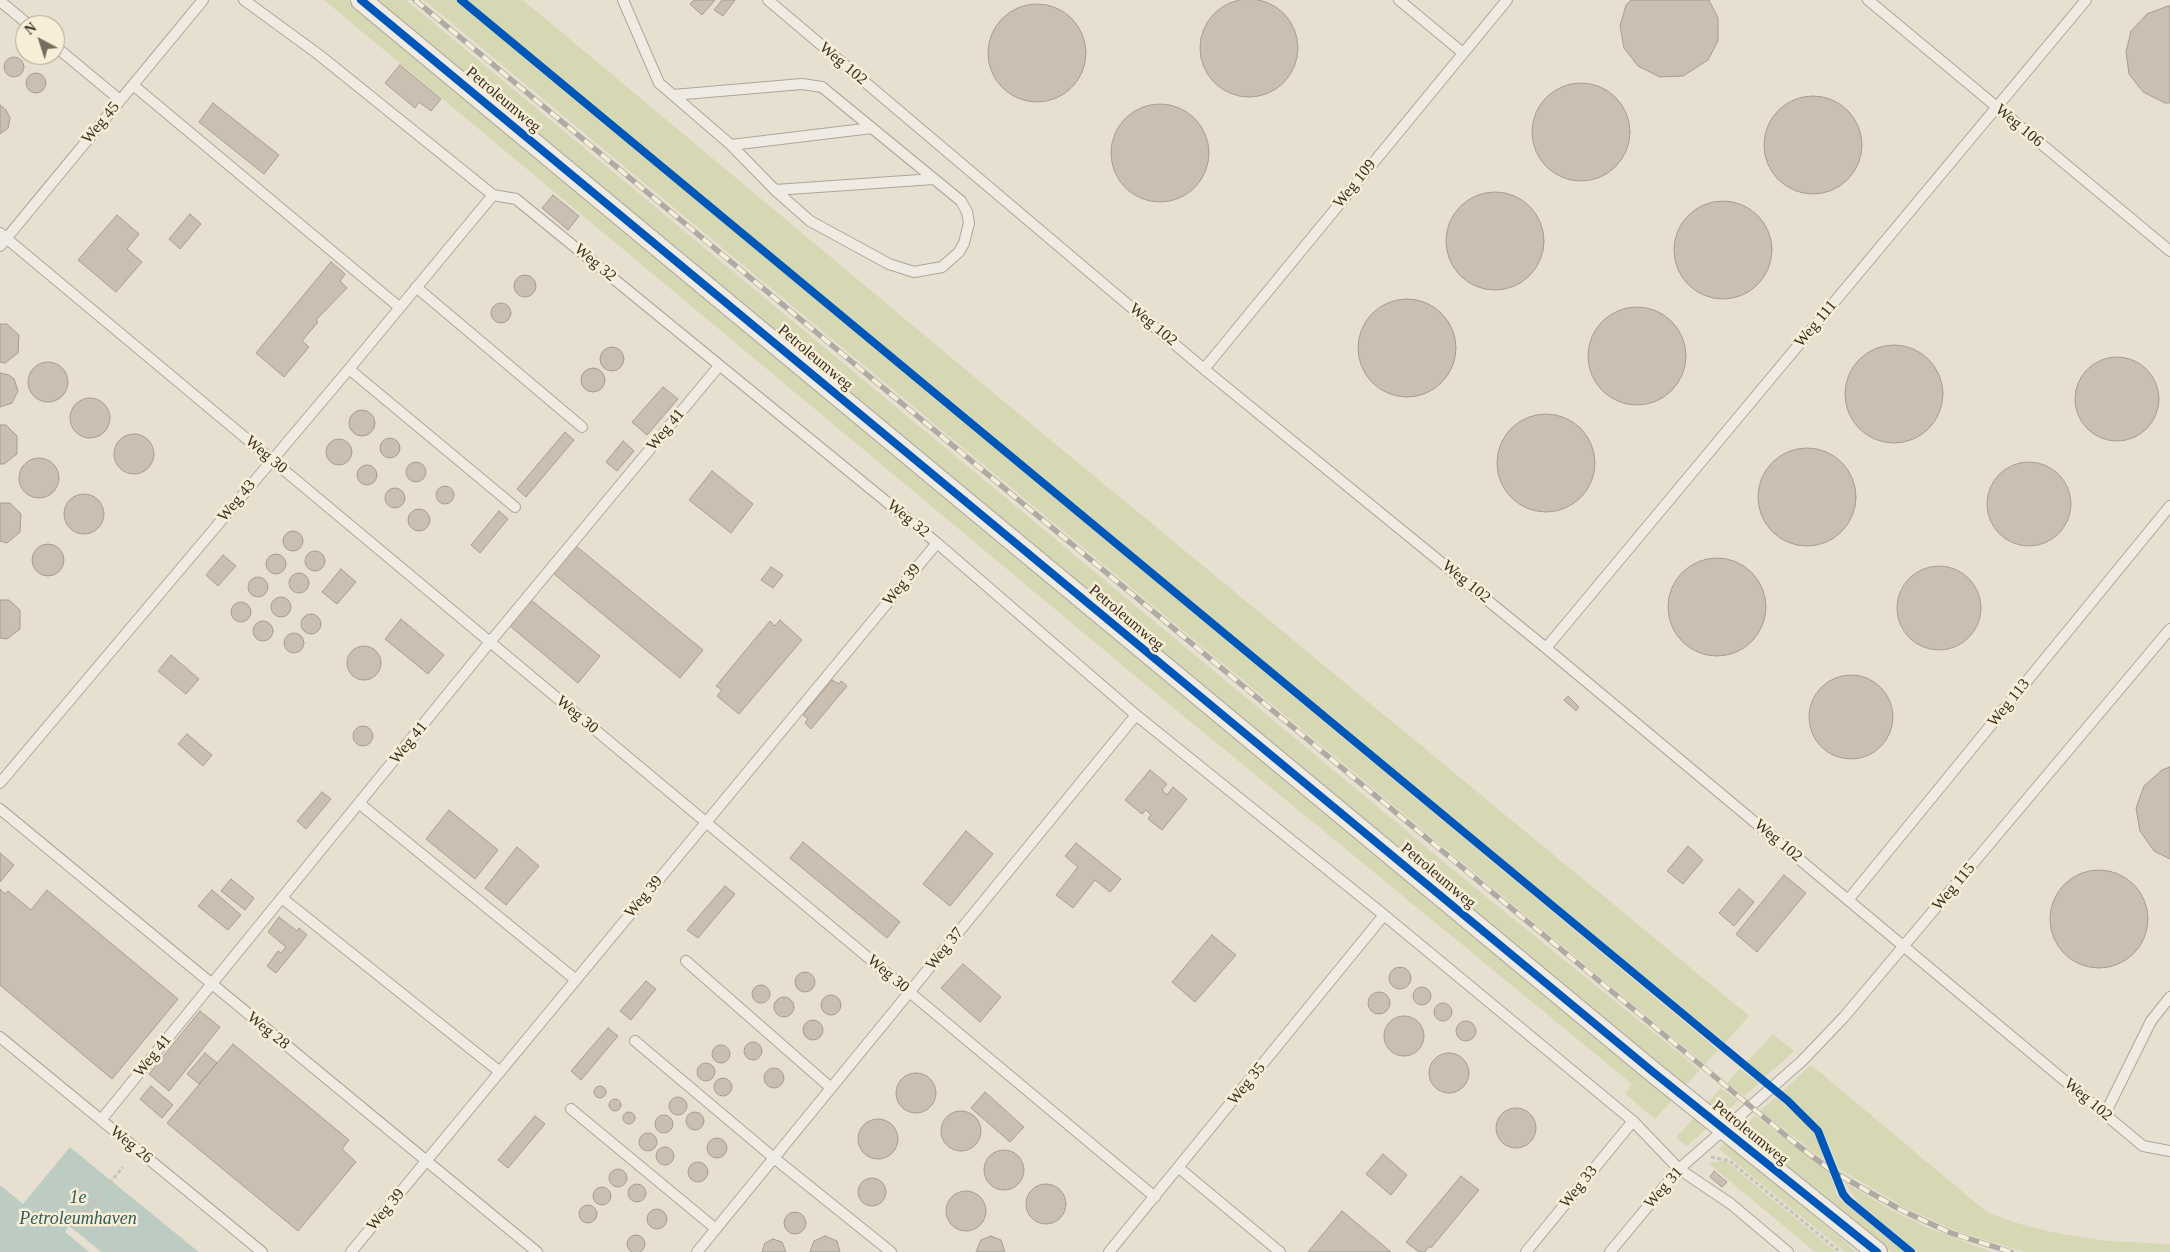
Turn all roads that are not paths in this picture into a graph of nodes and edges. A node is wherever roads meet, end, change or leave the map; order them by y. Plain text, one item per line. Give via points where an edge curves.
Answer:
1 (203, 0) edge
2 (244, 0) edge
3 (361, 0) edge
4 (622, 0) edge
5 (768, 0) edge
6 (1399, 0) edge
7 (1507, 0) edge
8 (1868, 0) edge
9 (2086, 0) edge
10 (0, 1) edge
11 (17, 15) edge
12 (1463, 53) junction
13 (65, 54) edge
14 (133, 85) junction
15 (673, 96) junction
16 (120, 100) junction
17 (1996, 108) junction
18 (872, 128) junction
19 (731, 145) junction
20 (934, 179) junction
21 (775, 190) junction
22 (492, 195) junction
23 (2, 239) edge
24 (2170, 251) edge
25 (416, 287) junction
26 (399, 307) junction
27 (719, 366) junction
28 (1204, 369) junction
29 (349, 370) junction
30 (582, 427) dead end
31 (271, 459) junction
32 (2170, 506) edge
33 (515, 507) dead end
34 (937, 542) junction
35 (2170, 628) edge
36 (490, 642) junction
37 (1546, 648) junction
38 (1136, 715) junction
39 (0, 783) edge
40 (360, 804) junction
41 (0, 809) edge
42 (706, 822) junction
43 (282, 898) junction
44 (1848, 900) junction
45 (1384, 914) junction
46 (1904, 947) junction
47 (686, 961) dead end
48 (576, 980) junction
49 (211, 984) junction
50 (910, 992) junction
51 (2170, 998) edge
52 (0, 1037) edge
53 (636, 1041) dead end
54 (500, 1072) junction
55 (831, 1088) junction
56 (571, 1109) dead end
57 (2105, 1114) junction
58 (101, 1120) junction
59 (1633, 1121) junction
60 (1724, 1130) junction
61 (2170, 1151) edge
62 (774, 1158) junction
63 (428, 1160) junction
64 (1178, 1168) junction
65 (1679, 1169) junction
66 (1155, 1197) junction
67 (716, 1229) junction
68 (262, 1252) edge
69 (351, 1252) edge
70 (537, 1252) edge
71 (697, 1252) edge
72 (891, 1252) edge
73 (1110, 1252) edge
74 (1280, 1252) edge
75 (1526, 1252) edge
76 (1610, 1252) edge
77 (1788, 1252) edge
78 (1877, 1252) edge

1 - 14 lane, Weg 45
2 - 22 lane via 318,54
3 - 60 street, Petroleumweg
4 - 15 lane via 651,69 659,83
5 - 28 lane, Weg 102
6 - 12 lane
7 - 12 lane, Weg 109
8 - 17 lane, Weg 106
9 - 17 lane, Weg 111
10 - 11 lane
12 - 28 lane, Weg 109
13 - 16 lane
14 - 16 lane, Weg 45
14 - 26 lane
15 - 18 lane via 814,85 829,92
15 - 19 lane
16 - 23 lane, Weg 45
17 - 24 lane, Weg 106
17 - 37 lane, Weg 111
18 - 19 lane
18 - 20 lane
19 - 21 lane
20 - 21 lane
20 - 21 lane via 961,201 967,212 968,234 958,252 942,267 924,272 902,270 810,221
22 - 25 lane, Weg 43
22 - 27 lane, Weg 32 via 516,198
23 - 31 lane, Weg 30
25 - 26 lane, Weg 43
25 - 30 lane
26 - 29 lane, Weg 43
27 - 34 lane, Weg 32
27 - 36 lane, Weg 41
28 - 37 lane, Weg 102
29 - 31 lane, Weg 43
29 - 33 lane
31 - 36 lane, Weg 30
31 - 39 lane, Weg 43
32 - 44 lane, Weg 113
34 - 38 lane, Weg 32
34 - 42 lane, Weg 39
35 - 46 lane, Weg 115
36 - 40 lane, Weg 41
36 - 42 lane, Weg 30
37 - 44 lane, Weg 102
38 - 45 lane, Weg 32
38 - 50 lane, Weg 37
40 - 43 lane, Weg 41
40 - 48 lane
41 - 49 lane, Weg 28
42 - 48 lane, Weg 39
42 - 50 lane, Weg 30
43 - 49 lane, Weg 41
43 - 54 lane
44 - 46 lane, Weg 102
45 - 59 lane, Weg 32
45 - 64 lane, Weg 35
46 - 57 lane, Weg 102
46 - 60 lane, Weg 115 via 1802,1060
47 - 55 lane
48 - 54 lane, Weg 39
49 - 58 lane, Weg 41
49 - 63 lane, Weg 28
50 - 55 lane, Weg 37
50 - 66 lane, Weg 30
51 - 57 lane via 2151,1021
52 - 58 lane, Weg 26
53 - 62 lane
54 - 63 lane, Weg 39
55 - 62 lane, Weg 37
56 - 67 lane
57 - 61 lane, Weg 102 via 2143,1146
58 - 68 lane, Weg 26
59 - 65 lane, Weg 32
59 - 75 lane, Weg 33
60 - 65 lane, Weg 31
60 - 78 street, Petroleumweg
62 - 67 lane, Weg 37
62 - 72 lane
63 - 69 lane, Weg 39
63 - 70 lane, Weg 28
64 - 66 lane, Weg 35
64 - 74 lane
65 - 76 lane, Weg 31
65 - 77 lane, Weg 32 via 1731,1204
66 - 73 lane, Weg 35
67 - 71 lane, Weg 37

